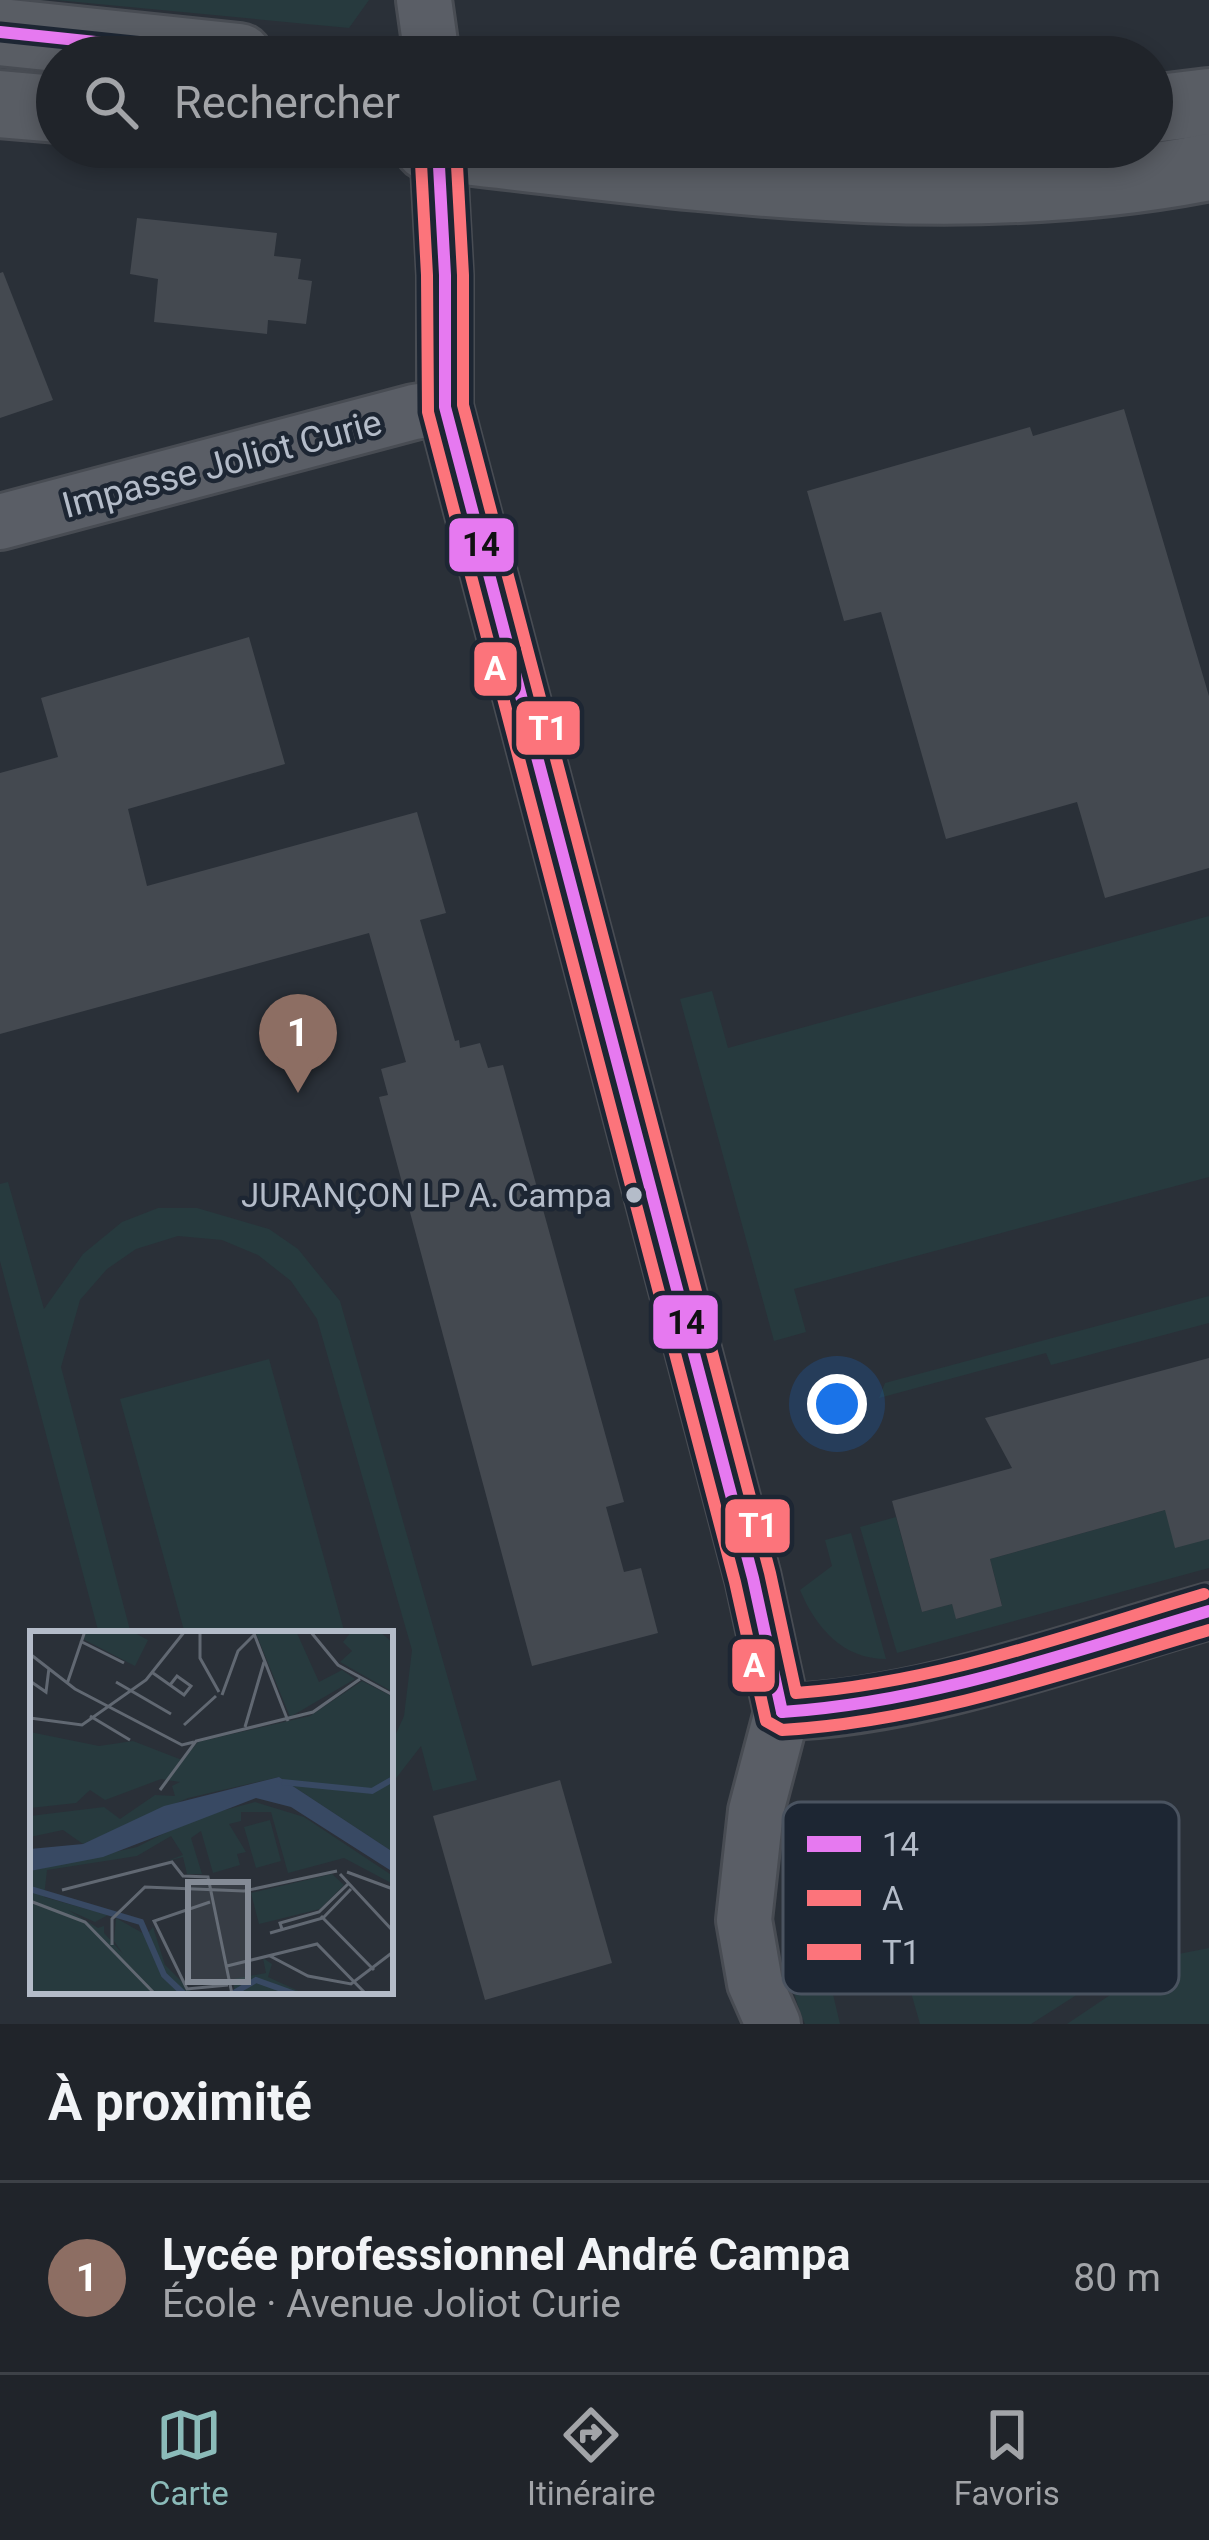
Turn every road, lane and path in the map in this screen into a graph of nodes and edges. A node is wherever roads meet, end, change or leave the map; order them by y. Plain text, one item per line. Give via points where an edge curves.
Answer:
1 (424, 0) edge
2 (0, 32) edge
3 (38, 36) edge
4 (429, 36) edge
5 (1209, 102) edge
6 (0, 104) edge
7 (1173, 106) edge
8 (36, 107) edge
9 (1209, 166) edge
10 (439, 168) edge
11 (628, 168) edge
12 (445, 407) junction
13 (0, 523) edge
14 (1209, 1611) edge
15 (782, 1712) junction
16 (772, 2024) edge

1 - 4 street
2 - 3 main road
5 - 7 main road
6 - 8 main road
9 - 11 main road via 1122,180 917,191
10 - 12 street
12 - 13 street, Impasse Joliot Curie
12 - 15 street via 754,1578
14 - 15 street via 916,1695
15 - 16 street via 757,1811 745,1920 755,1983

